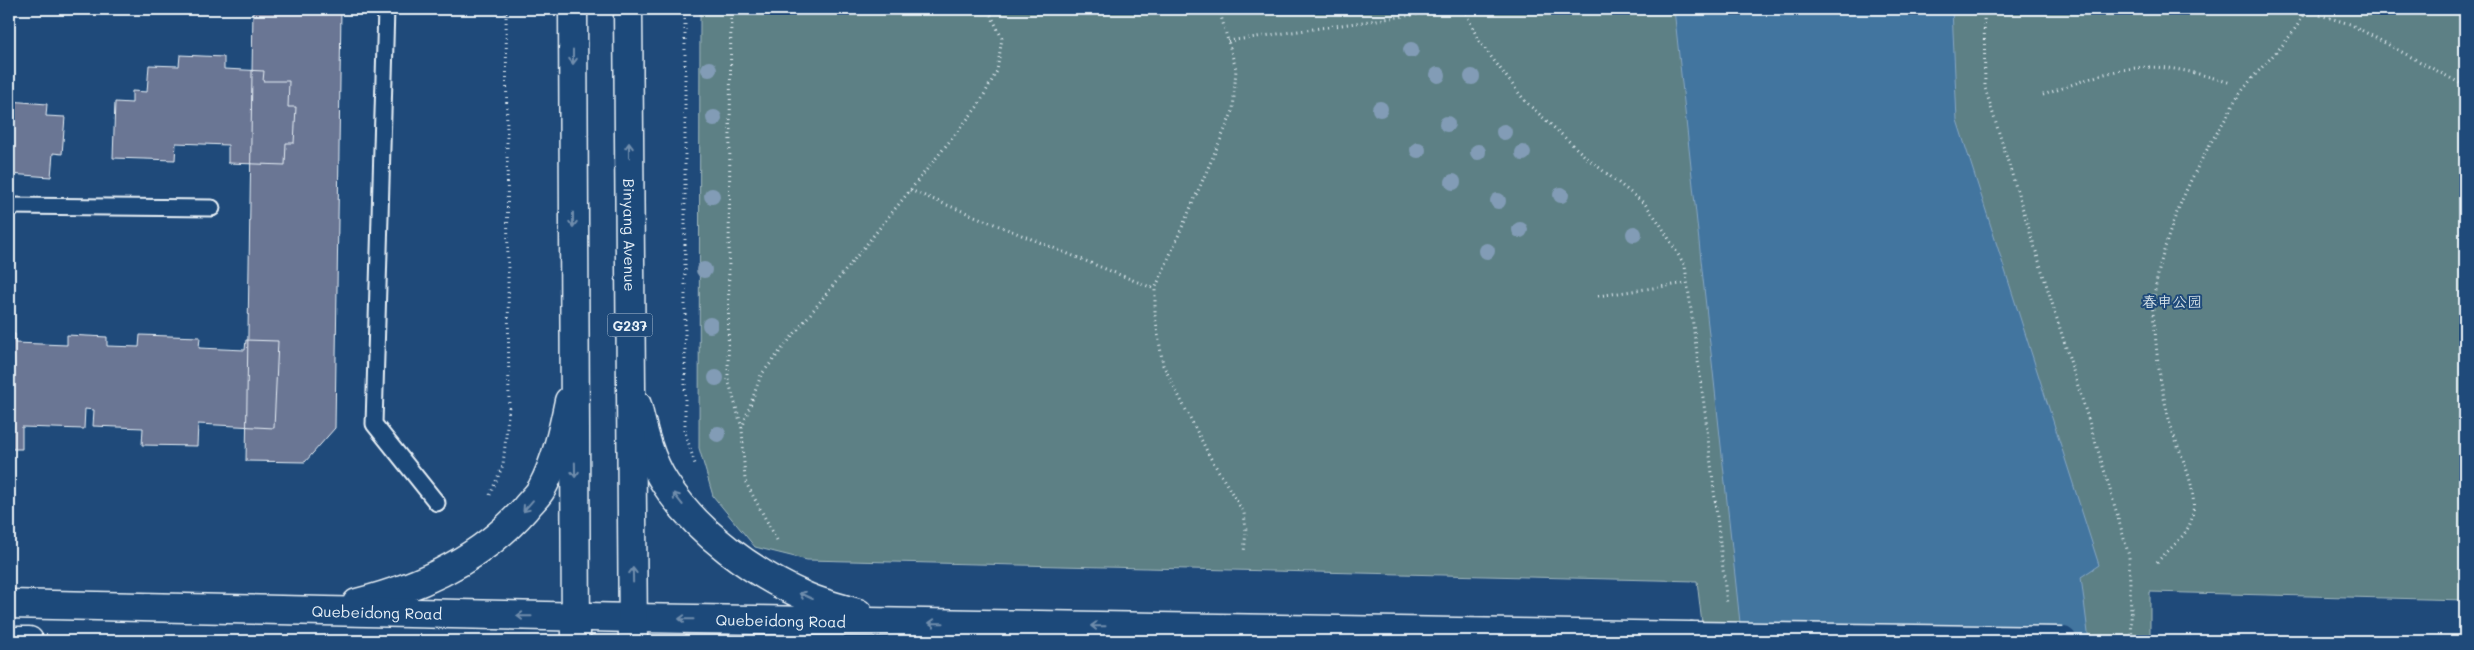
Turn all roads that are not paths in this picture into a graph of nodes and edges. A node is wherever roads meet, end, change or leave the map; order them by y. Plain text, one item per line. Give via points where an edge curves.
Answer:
1 (386, 9) edge
2 (573, 9) edge
3 (628, 9) edge
4 (9, 206) edge
5 (212, 208) dead end
6 (630, 373) junction
7 (574, 380) junction
8 (437, 503) dead end
9 (9, 604) edge
10 (324, 611) junction
11 (886, 622) junction
12 (576, 629) edge
13 (633, 630) edge
14 (9, 641) edge
15 (29, 641) edge
16 (2063, 641) edge

1 - 8 lane via 374,424
2 -> 7 main road
6 -> 3 main road, Binyang Avenue / G237
4 - 5 lane
11 -> 6 main road via 807,597 739,560 698,525 665,483 644,436
13 -> 6 main road, Binyang Avenue / G237
7 -> 10 main road via 562,435 542,489 506,531 454,566 393,594
7 -> 12 main road
9 - 10 main road, Quebeidong Road
12 -> 10 main road, Quebeidong Road
11 -> 13 main road, Quebeidong Road
16 -> 11 main road, Quebeidong Road, bridge
12 - 13 main road, Quebeidong Road
14 - 15 main road

